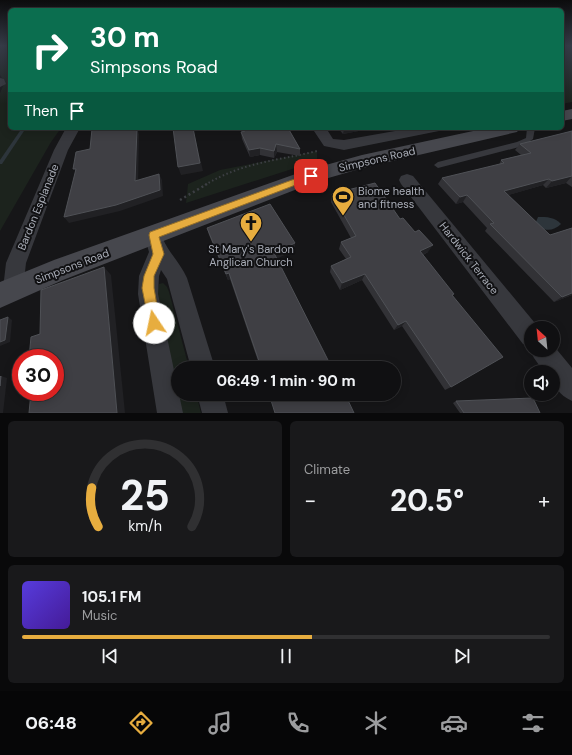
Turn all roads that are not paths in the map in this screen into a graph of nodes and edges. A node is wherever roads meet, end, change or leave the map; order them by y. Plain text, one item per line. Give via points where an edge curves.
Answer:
1 (0, 81) edge
2 (0, 84) edge
3 (72, 130) edge
4 (320, 130) edge
5 (424, 130) edge
6 (503, 130) edge
7 (531, 130) edge
8 (438, 165) dead end
9 (407, 180) dead end
10 (156, 244) junction
11 (6, 292) edge
12 (524, 327) edge
13 (548, 357) edge
14 (201, 361) edge
15 (572, 388) edge
16 (212, 401) edge
17 (170, 413) edge
18 (215, 413) edge

1 - 2 street
3 - 11 street, Bardon Esplanade via 56,164
4 - 5 street via 330,143 351,145
6 - 10 main road, Simpsons Road via 329,171 265,192
7 - 8 lane via 529,139 520,144
9 - 12 street, Hardwick Terrace
10 - 11 main road, Simpsons Road
10 - 14 street via 177,278
10 - 17 street via 148,294
13 - 15 street
16 - 18 street

